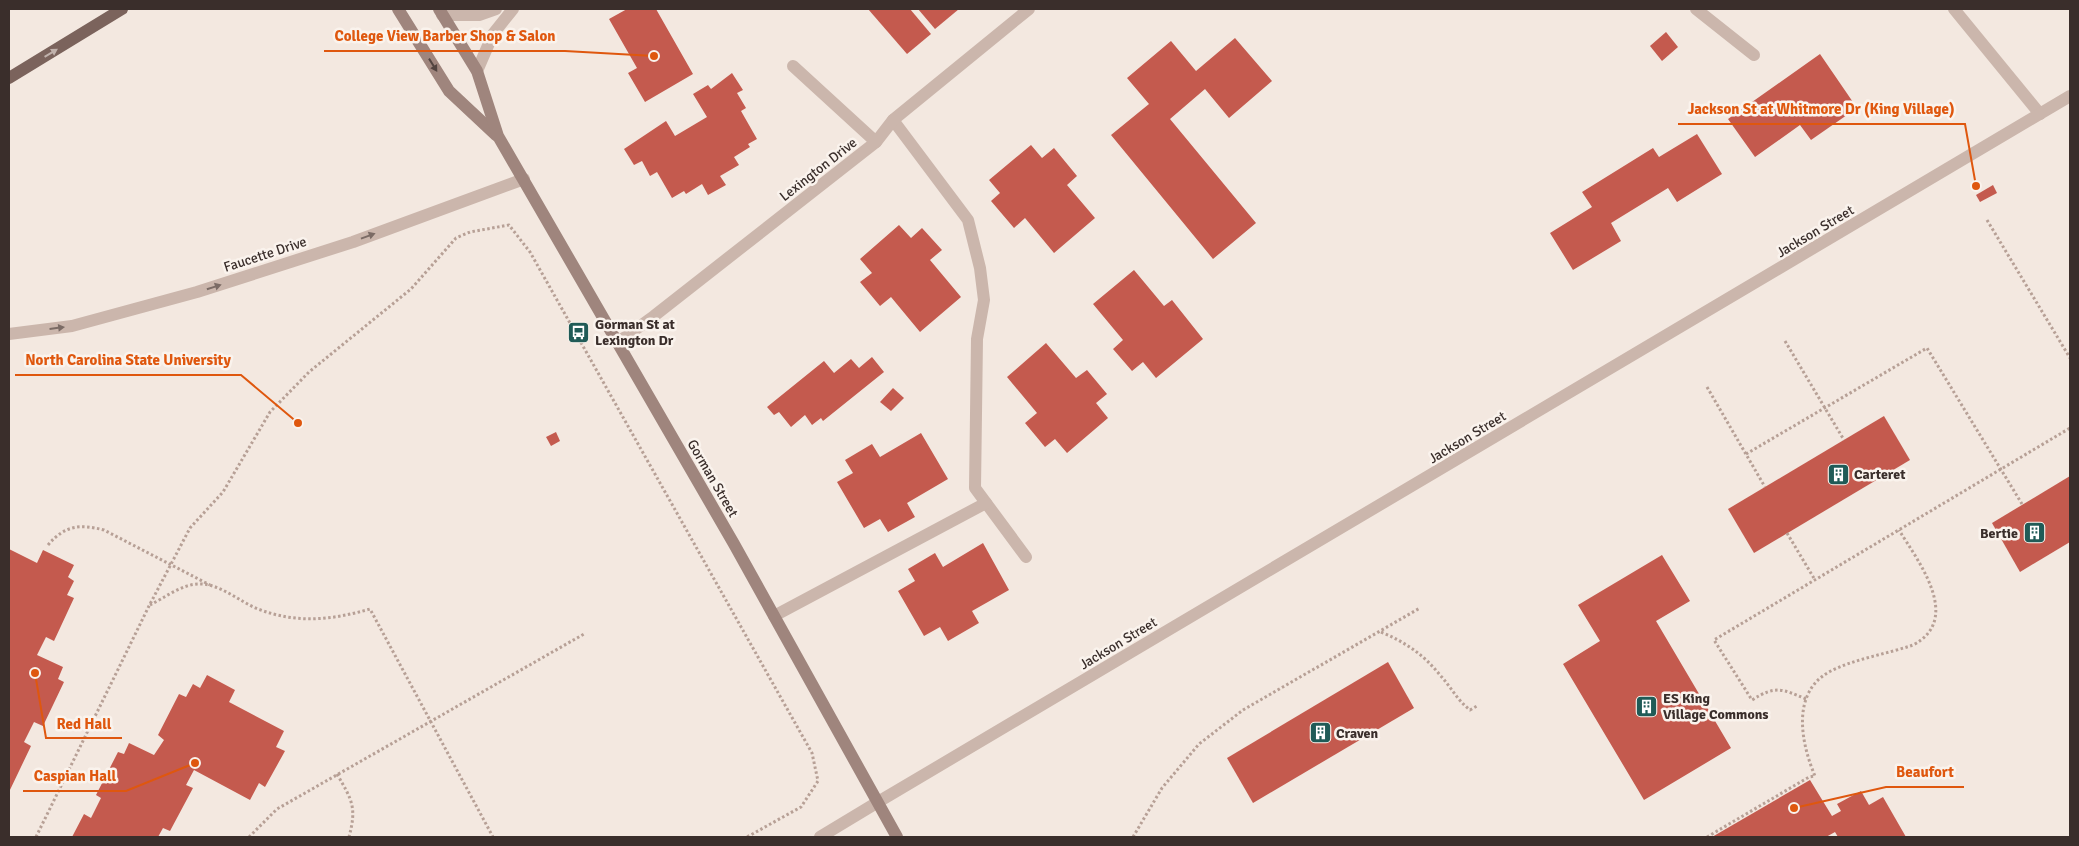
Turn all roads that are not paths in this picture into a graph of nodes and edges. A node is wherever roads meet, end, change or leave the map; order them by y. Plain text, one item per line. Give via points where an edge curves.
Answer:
1 (122, 9) edge
2 (398, 9) edge
3 (496, 9) edge
4 (513, 9) edge
5 (1030, 9) edge
6 (1696, 9) edge
7 (1954, 9) edge
8 (441, 12) edge
9 (1754, 55) dead end
10 (793, 66) dead end
11 (477, 71) junction
12 (9, 78) edge
13 (2070, 96) edge
14 (2040, 114) junction
15 (894, 120) junction
16 (498, 136) junction
17 (876, 142) junction
18 (524, 180) junction
19 (9, 334) edge
20 (617, 342) junction
21 (986, 503) junction
22 (1026, 557) dead end
23 (774, 616) junction
24 (878, 802) junction
25 (820, 837) edge
26 (897, 837) edge

12 -> 1 main road
2 -> 16 main road, Gorman Street via 449,91
3 - 8 street via 479,15
4 - 11 street via 493,34
5 - 15 street, Lexington Drive
6 - 9 street
7 - 14 street
8 - 11 main road, Gorman Street
10 - 17 street
11 - 16 main road, Gorman Street
13 - 14 street, Jackson Street
14 - 24 street, Jackson Street
15 - 17 street, Lexington Drive
15 - 21 street via 968,220 984,300 977,340 975,488
16 - 18 main road, Gorman Street
17 - 20 street, Lexington Drive
19 -> 18 street, Faucette Drive via 72,326 197,292 353,242
18 - 20 main road, Gorman Street
20 - 23 main road, Gorman Street
21 - 22 street
21 - 23 street
23 - 24 main road, Gorman Street
24 - 25 street, Jackson Street
24 - 26 main road, Gorman Street

